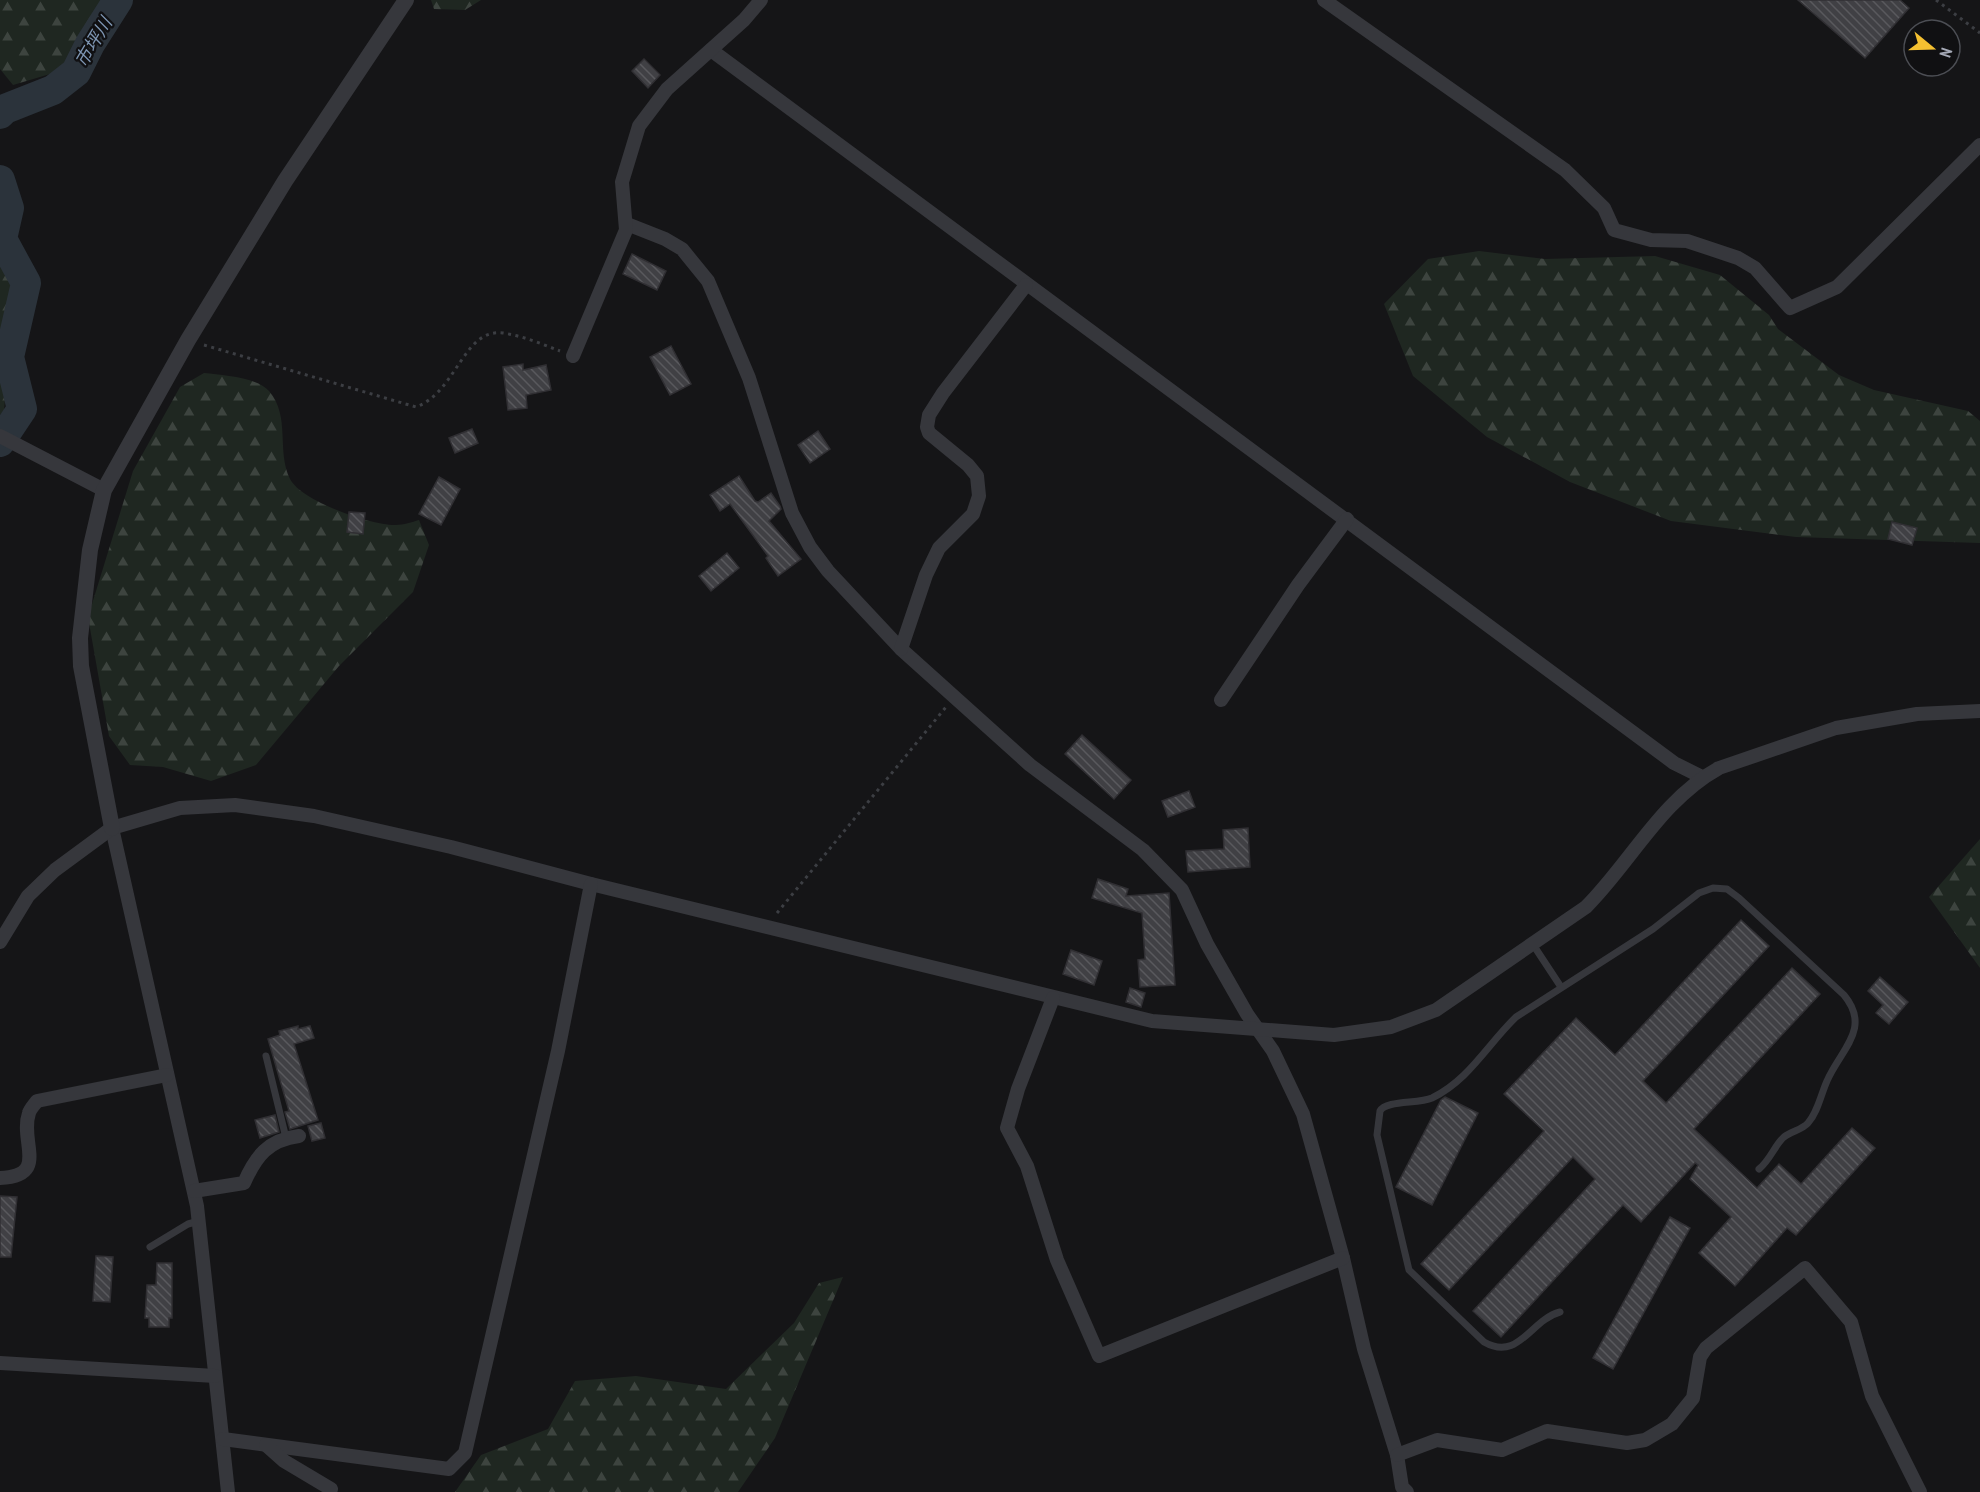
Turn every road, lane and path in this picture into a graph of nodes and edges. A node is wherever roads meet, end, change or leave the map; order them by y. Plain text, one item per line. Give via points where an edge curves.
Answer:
1 (406, 0) edge
2 (761, 0) edge
3 (1324, 0) edge
4 (1936, 0) edge
5 (1980, 33) edge
6 (711, 50) junction
7 (1980, 145) edge
8 (627, 224) junction
9 (1026, 285) junction
10 (188, 340) junction
11 (573, 356) joint
12 (0, 436) edge
13 (104, 490) junction
14 (1347, 519) junction
15 (901, 649) junction
16 (954, 696) junction
17 (1221, 700) dead end
18 (1980, 711) edge
19 (1702, 777) junction
20 (112, 828) junction
21 (591, 885) junction
22 (772, 928) junction
23 (0, 942) edge
24 (1532, 943) junction
25 (1561, 987) junction
26 (1053, 998) junction
27 (1259, 1030) junction
28 (266, 1056) dead end
29 (167, 1075) junction
30 (292, 1137) joint
31 (1759, 1169) dead end
32 (0, 1178) edge
33 (194, 1191) junction
34 (199, 1221) junction
35 (150, 1247) dead end
36 (1344, 1258) junction
37 (1560, 1312) dead end
38 (0, 1363) edge
39 (216, 1376) junction
40 (223, 1439) junction
41 (266, 1445) junction
42 (1397, 1455) junction
43 (331, 1489) dead end
44 (228, 1492) edge
45 (1407, 1492) edge
46 (1920, 1492) edge

1 - 10 street via 285,181
2 - 6 street
3 - 7 street via 1565,170 1604,208 1614,230 1651,240 1688,241 1738,258 1755,268 1790,308 1837,287
4 - 5 path
6 - 8 street via 668,89 639,126 622,182
6 - 9 street
8 - 11 street
8 - 15 street via 675,244 690,255 708,280 748,378 797,524 828,571
9 - 14 street
9 - 15 street via 928,415 927,426 934,439 977,476 979,496 973,514 939,548
10 - 11 path via 412,407 429,402 441,391 466,352 484,335 501,333 531,340
10 - 13 street
12 - 13 street
13 - 20 street via 90,550 80,638 81,666
14 - 17 street
14 - 19 street via 1674,763
15 - 16 street
16 - 22 path via 780,909
16 - 27 street via 1049,782 1143,849 1182,890 1229,984
18 - 19 street via 1917,714 1836,728
19 - 24 street via 1661,815 1586,907
20 - 21 street via 180,808 235,805 325,818
20 - 23 street via 55,870 28,896
20 - 29 street
21 - 22 street
21 - 41 street via 558,1051 465,1453 449,1469
22 - 26 street
24 - 25 lane
24 - 27 street via 1436,1010 1391,1027 1334,1035
25 - 31 lane via 1653,929 1699,893 1727,889 1739,898 1844,995 1856,1018 1853,1037 1827,1080 1811,1119 1785,1136 1771,1159
25 - 37 lane via 1516,1017 1455,1085 1424,1101 1381,1107 1377,1135 1409,1270 1420,1282 1493,1347 1506,1348 1521,1341 1546,1318
26 - 27 street via 1152,1021
26 - 36 street via 1018,1089 1008,1128 1027,1166 1057,1260 1099,1356
27 - 36 street via 1303,1114
28 - 30 lane
29 - 32 street via 38,1101 29,1113 26,1171
29 - 33 street
30 - 33 street via 266,1149 254,1161 244,1183
33 - 34 street
34 - 35 lane
34 - 39 street
36 - 42 street via 1364,1349
38 - 39 street
39 - 40 street
40 - 41 street
40 - 44 street
41 - 43 street
42 - 45 street via 1402,1486
42 - 46 street via 1437,1440 1503,1450 1547,1431 1627,1443 1645,1440 1672,1424 1693,1398 1700,1357 1706,1348 1805,1268 1851,1322 1872,1396

